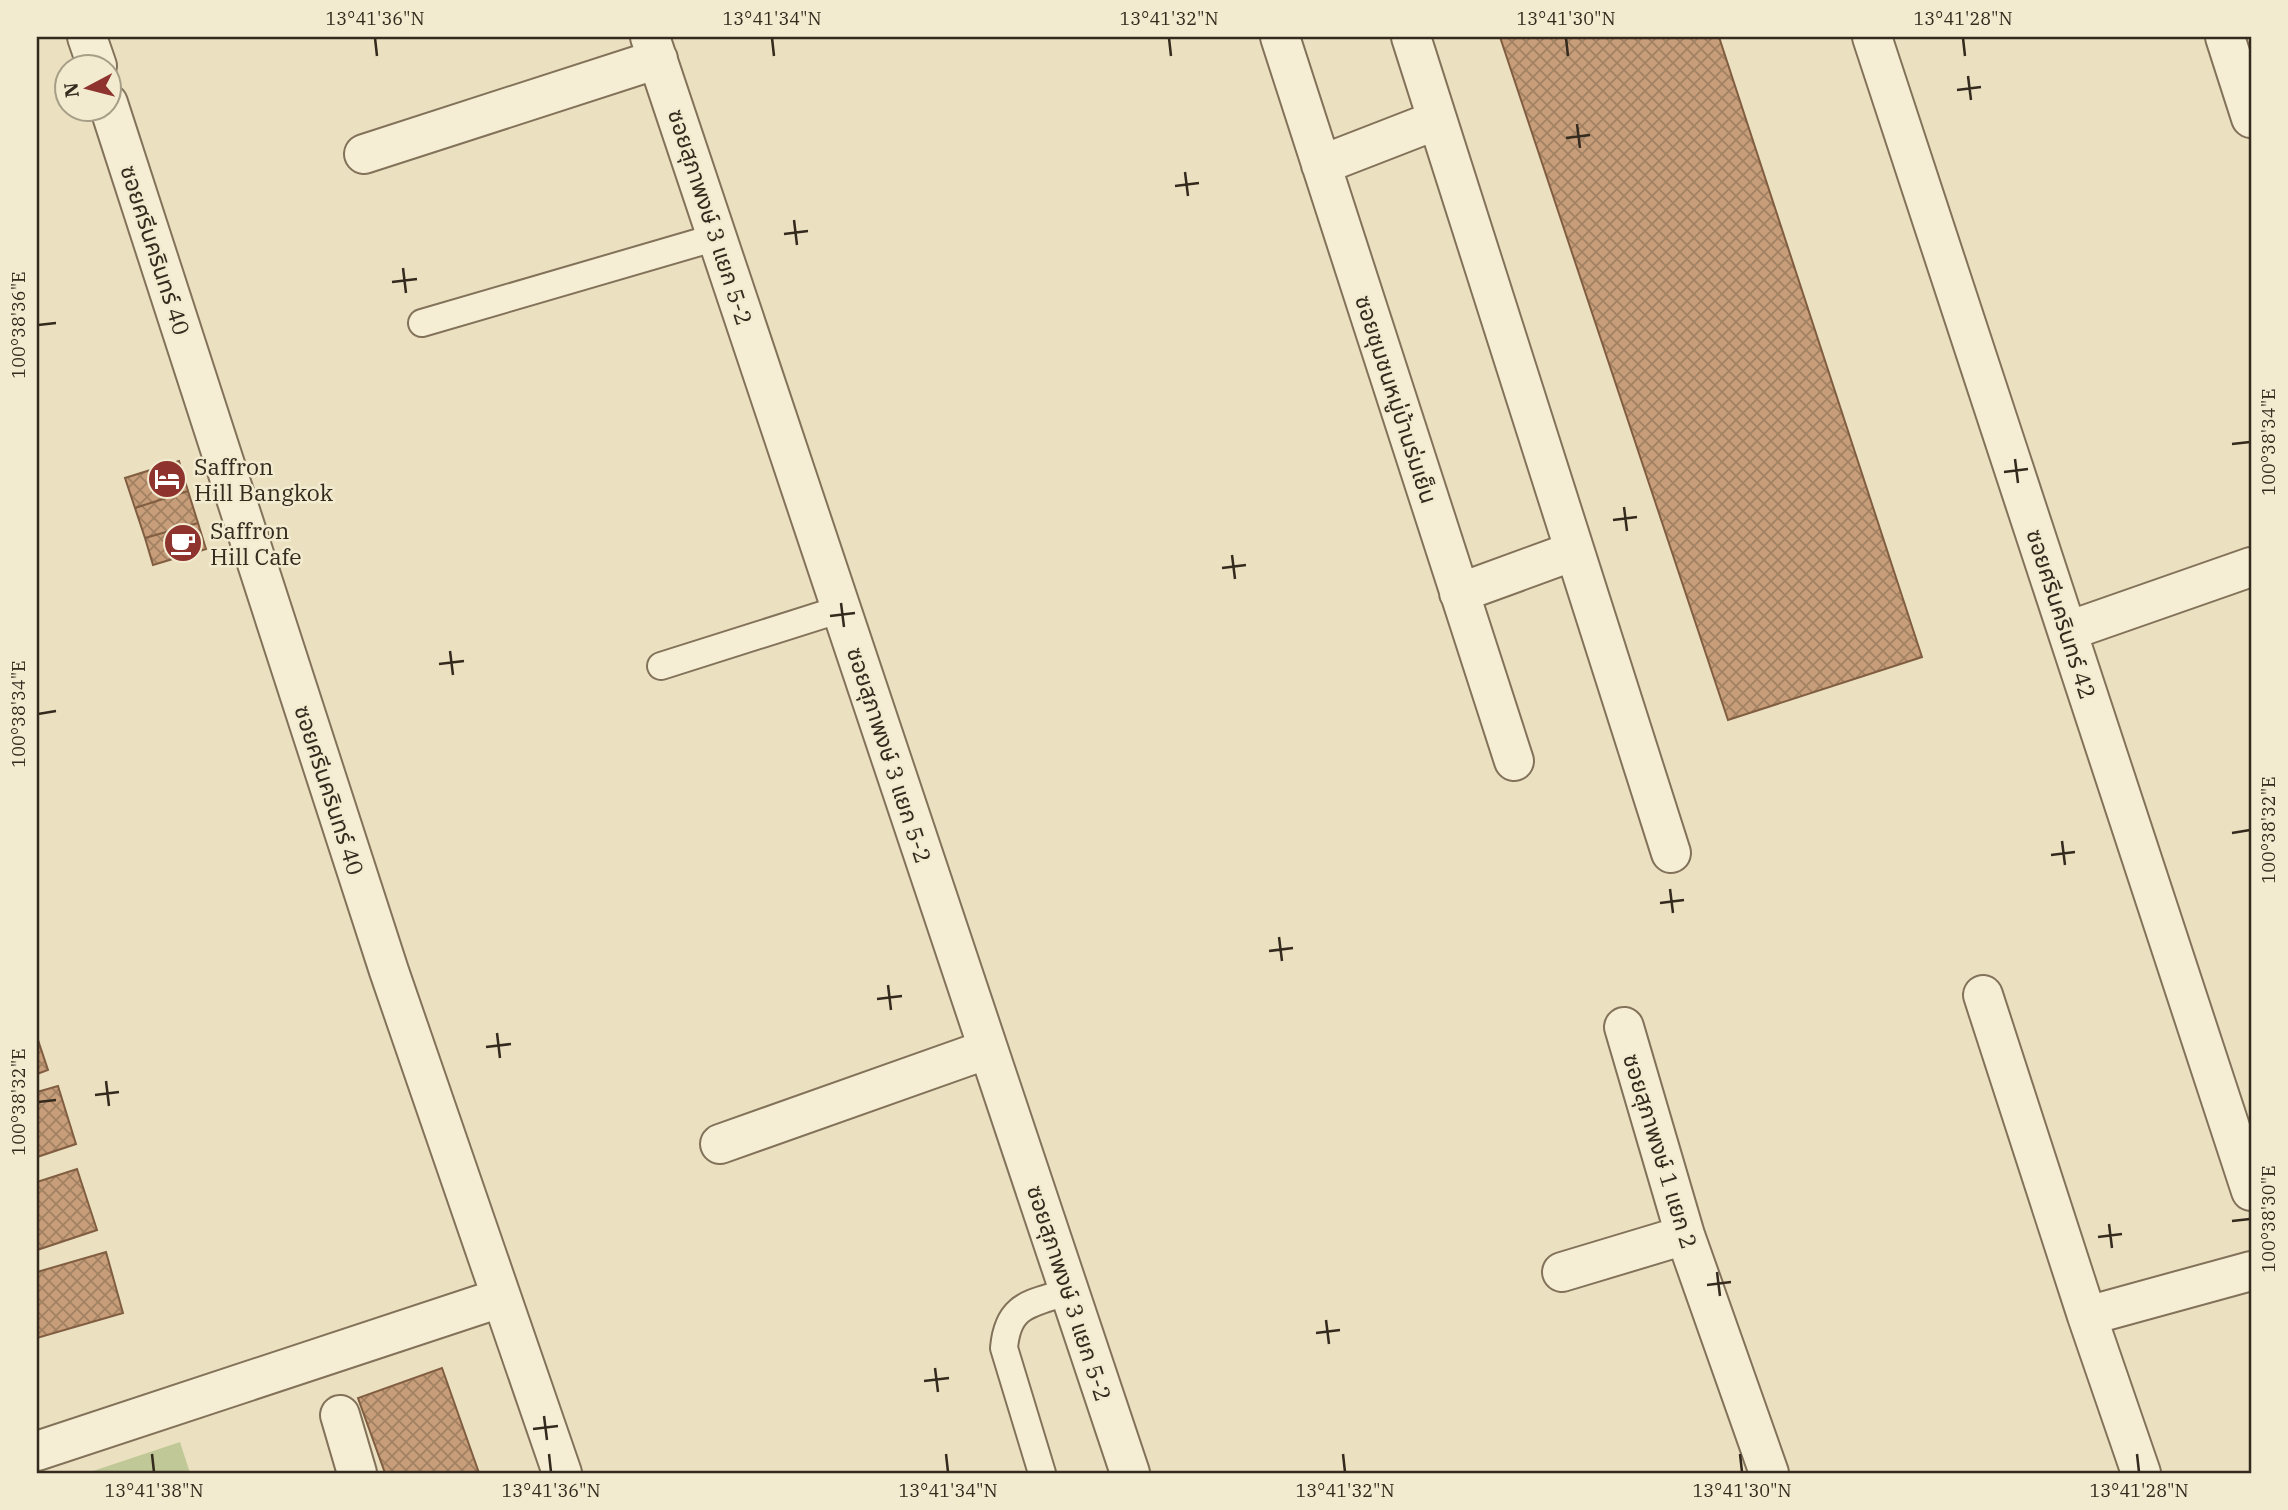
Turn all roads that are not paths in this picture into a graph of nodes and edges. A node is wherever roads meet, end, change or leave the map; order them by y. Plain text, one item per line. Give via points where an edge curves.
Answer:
1 (1280, 37) edge
2 (1411, 37) edge
3 (1872, 37) edge
4 (2225, 37) edge
5 (654, 48) edge
6 (2251, 118) edge
7 (1437, 120) junction
8 (114, 122) edge
9 (364, 153) dead end
10 (1321, 165) junction
11 (718, 237) junction
12 (422, 323) dead end
13 (1574, 551) junction
14 (2251, 567) edge
15 (1460, 593) junction
16 (841, 609) junction
17 (2068, 631) junction
18 (661, 666) dead end
19 (1514, 761) dead end
20 (1671, 853) dead end
21 (1983, 995) dead end
22 (1624, 1027) dead end
23 (988, 1049) junction
24 (720, 1144) dead end
25 (2251, 1191) edge
26 (1685, 1235) junction
27 (1562, 1272) dead end
28 (2251, 1272) edge
29 (1069, 1291) junction
30 (500, 1298) junction
31 (2087, 1316) junction
32 (340, 1415) dead end
33 (37, 1451) edge
34 (357, 1473) edge
35 (562, 1473) edge
36 (1042, 1473) edge
37 (1130, 1473) edge
38 (1769, 1473) edge
39 (2141, 1473) edge

1 - 10 street, ซอยชุมชนหมู่บ้านร่มเย็น
2 - 7 street
3 - 17 street, ซอยศรีนครินทร์ 42
4 - 6 street
5 - 9 street
5 - 11 street, ซอยสุภาพงษ์ 3 แยก 5-2
7 - 10 street
7 - 13 street
8 - 30 street, ซอยศรีนครินทร์ 40 via 389,971
10 - 15 street, ซอยชุมชนหมู่บ้านร่มเย็น
11 - 12 lane
11 - 16 street, ซอยสุภาพงษ์ 3 แยก 5-2
13 - 15 street
13 - 20 street
14 - 17 street
15 - 19 street, ซอยชุมชนหมู่บ้านร่มเย็น
16 - 18 lane
16 - 23 street, ซอยสุภาพงษ์ 3 แยก 5-2
17 - 25 street, ซอยศรีนครินทร์ 42
21 - 31 street
22 - 26 street, ซอยสุภาพงษ์ 1 แยก 2
23 - 24 street
23 - 29 street, ซอยสุภาพงษ์ 3 แยก 5-2
26 - 27 street
26 - 38 street, ซอยสุภาพงษ์ 1 แยก 2
28 - 31 street
29 - 36 lane via 1020,1309 1009,1320 1005,1334 1004,1348
29 - 37 street, ซอยสุภาพงษ์ 3 แยก 5-2
30 - 33 street
30 - 35 street, ซอยศรีนครินทร์ 40
31 - 39 street
32 - 34 street

